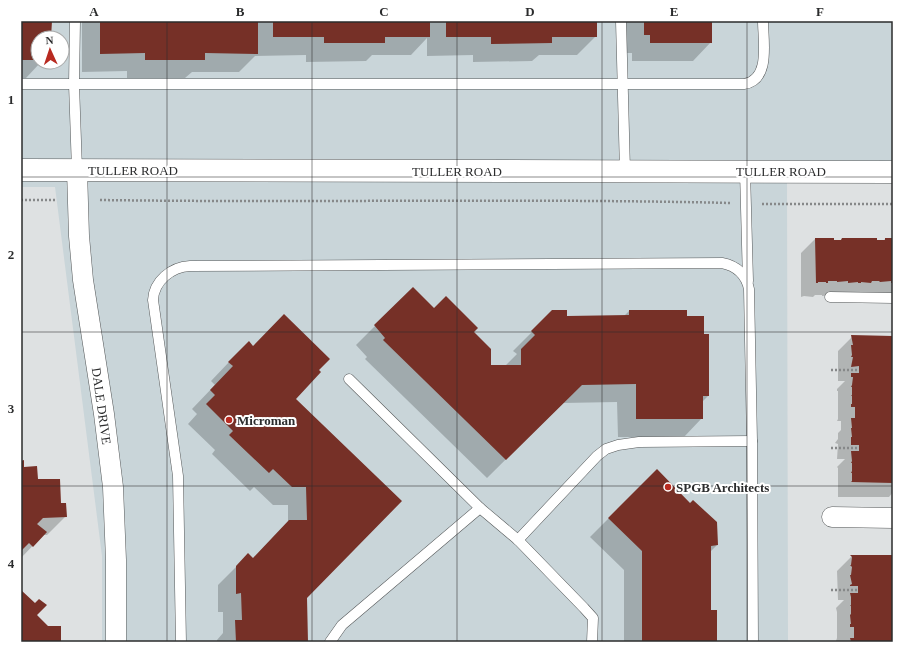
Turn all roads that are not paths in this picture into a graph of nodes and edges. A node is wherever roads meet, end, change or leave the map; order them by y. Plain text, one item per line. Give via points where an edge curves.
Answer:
1 (75, 21) edge
2 (622, 21) edge
3 (763, 21) edge
4 (21, 84) edge
5 (74, 84) junction
6 (623, 84) junction
7 (21, 170) edge
8 (77, 170) junction
9 (625, 171) junction
10 (745, 171) junction
11 (893, 172) edge
12 (748, 284) junction
13 (830, 297) dead end
14 (893, 298) edge
15 (349, 379) dead end
16 (752, 441) junction
17 (480, 508) junction
18 (832, 517) dead end
19 (893, 518) edge
20 (518, 540) junction
21 (116, 642) edge
22 (181, 642) edge
23 (330, 642) edge
24 (592, 642) edge
25 (753, 642) edge

1 - 5 lane
2 - 6 lane
3 - 6 lane via 762,68 757,77 747,84
4 - 5 lane
5 - 6 lane
5 - 8 lane
6 - 9 lane
7 - 8 street, TULLER ROAD
8 - 9 street, TULLER ROAD
8 - 21 street, DALE DRIVE via 83,280 113,487
9 - 10 street, TULLER ROAD
10 - 11 street, TULLER ROAD
10 - 12 lane
12 - 16 lane
12 - 22 lane via 739,270 722,263 184,266 172,270 156,286 153,300 178,476
13 - 14 lane
15 - 17 lane
16 - 20 lane via 639,442 606,449
16 - 25 lane
17 - 20 lane
17 - 23 lane via 342,625
18 - 19 street
20 - 24 lane via 591,615

